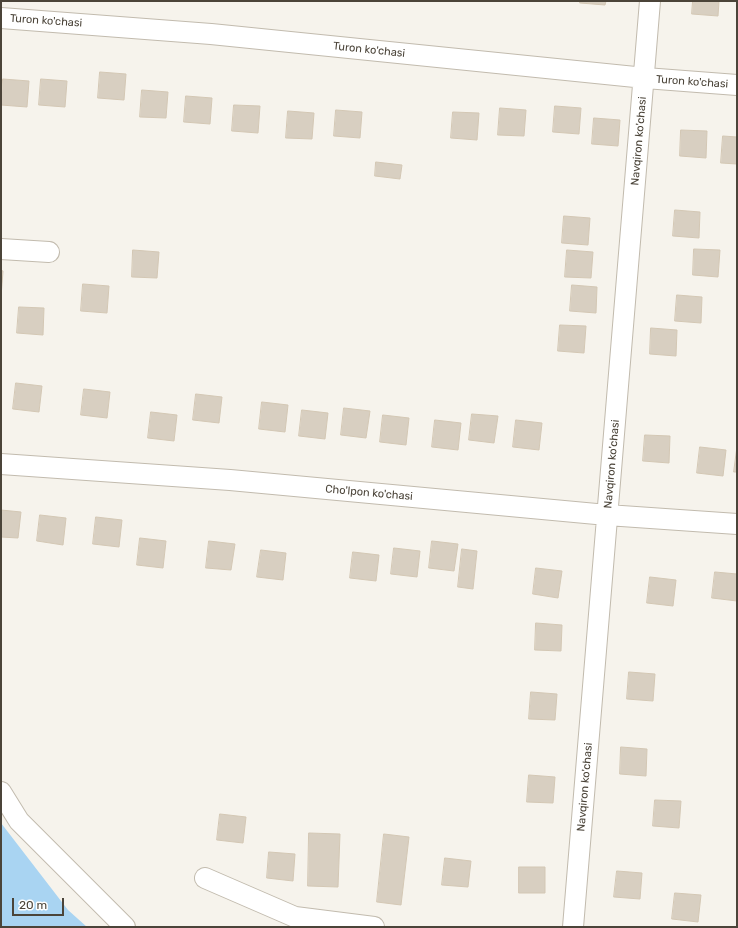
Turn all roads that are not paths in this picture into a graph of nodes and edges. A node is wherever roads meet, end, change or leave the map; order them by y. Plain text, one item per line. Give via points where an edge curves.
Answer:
1 (650, 1) edge
2 (1, 18) edge
3 (645, 78) junction
4 (737, 85) edge
5 (1, 249) edge
6 (49, 252) dead end
7 (1, 464) edge
8 (607, 516) junction
9 (737, 524) edge
10 (1, 792) edge
11 (205, 878) dead end
12 (125, 927) edge
13 (374, 927) edge
14 (573, 927) edge

1 - 3 street, Navqiron ko'chasi
2 - 3 street, Turon ko'chasi via 211,34
3 - 4 street, Turon ko'chasi
3 - 8 street, Navqiron ko'chasi
5 - 6 street
7 - 8 street, Cho'lpon ko'chasi via 230,480
8 - 9 street, Cho'lpon ko'chasi
8 - 14 street, Navqiron ko'chasi
10 - 12 street via 19,821
11 - 13 street via 295,917

